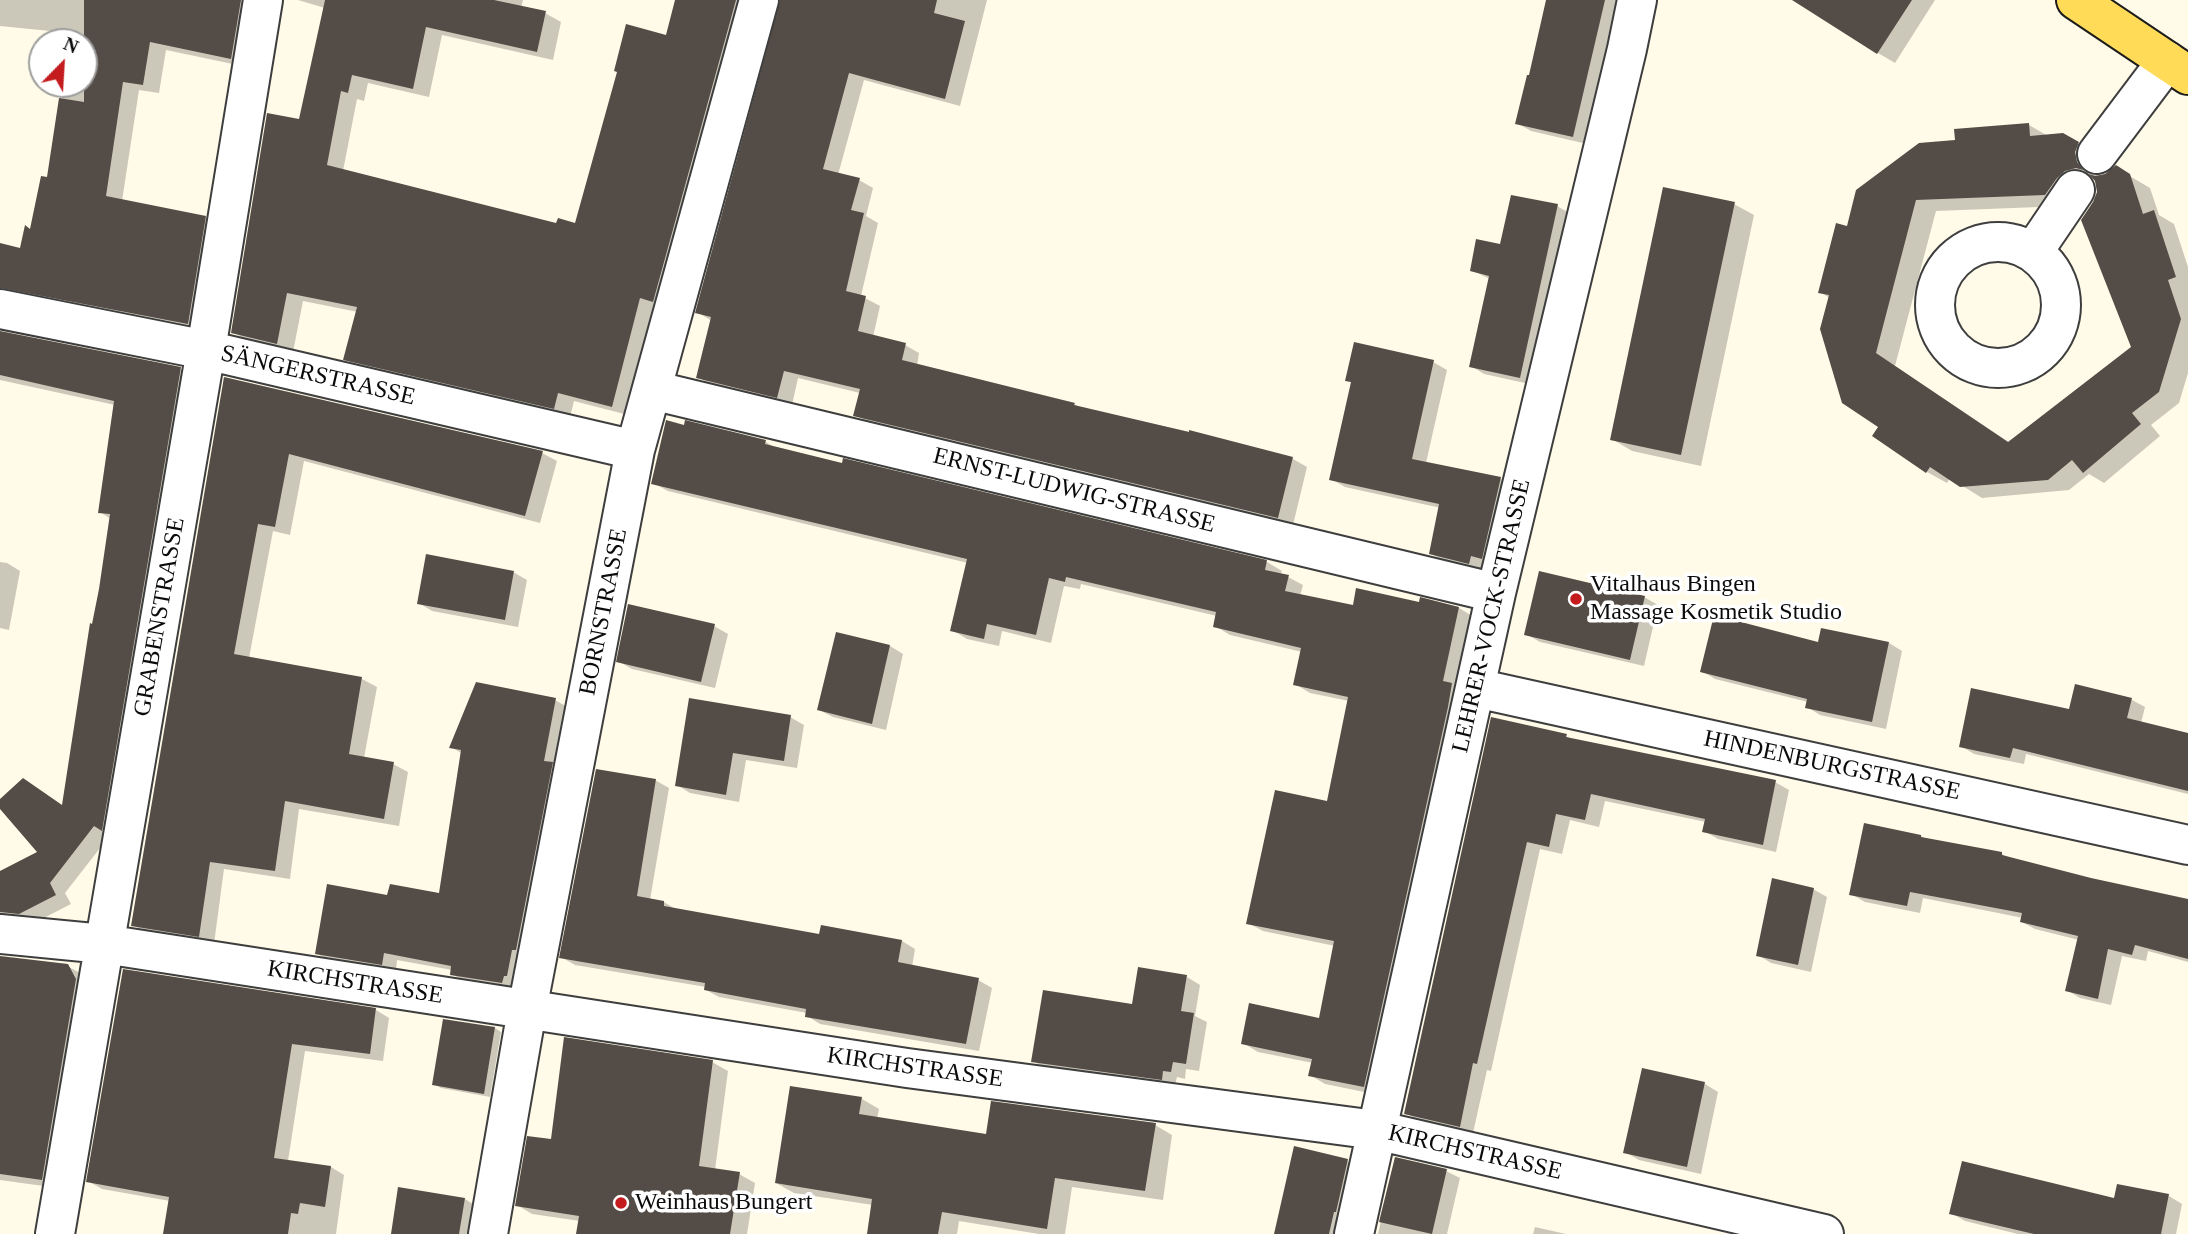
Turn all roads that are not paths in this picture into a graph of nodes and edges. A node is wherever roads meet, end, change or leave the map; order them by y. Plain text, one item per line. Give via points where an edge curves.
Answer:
1 (263, 0) edge
2 (759, 0) edge
3 (1637, 0) edge
4 (2076, 0) edge
5 (2178, 68) edge
6 (2097, 154) dead end
7 (2075, 190) dead end
8 (2033, 251) dead end
9 (0, 309) edge
10 (206, 350) junction
11 (652, 390) junction
12 (635, 450) junction
13 (1496, 593) junction
14 (1476, 688) junction
15 (2188, 845) edge
16 (0, 934) edge
17 (104, 944) junction
18 (527, 1010) junction
19 (1376, 1130) junction
20 (55, 1234) edge
21 (488, 1234) edge
22 (1353, 1234) edge
23 (1824, 1234) edge

1 - 10 street, GRABENSTRASSE
2 - 11 street, BORNSTRASSE
3 - 13 street, LEHRER-VOCK-STRASSE
4 - 5 main road
5 - 6 street
7 - 8 street
9 - 10 street, SÄNGERSTRASSE
10 - 12 street, SÄNGERSTRASSE
10 - 17 street, GRABENSTRASSE
11 - 12 street, BORNSTRASSE
11 - 13 street, ERNST-LUDWIG-STRASSE
12 - 18 street, BORNSTRASSE
13 - 14 street, LEHRER-VOCK-STRASSE
14 - 15 street, HINDENBURGSTRASSE
14 - 19 street, LEHRER-VOCK-STRASSE
16 - 17 street, KIRCHSTRASSE
17 - 18 street, KIRCHSTRASSE
17 - 20 street, GRABENSTRASSE
18 - 19 street, KIRCHSTRASSE via 906,1068
18 - 21 street, BORNSTRASSE
19 - 22 street, LEHRER-VOCK-STRASSE
19 - 23 street, KIRCHSTRASSE

